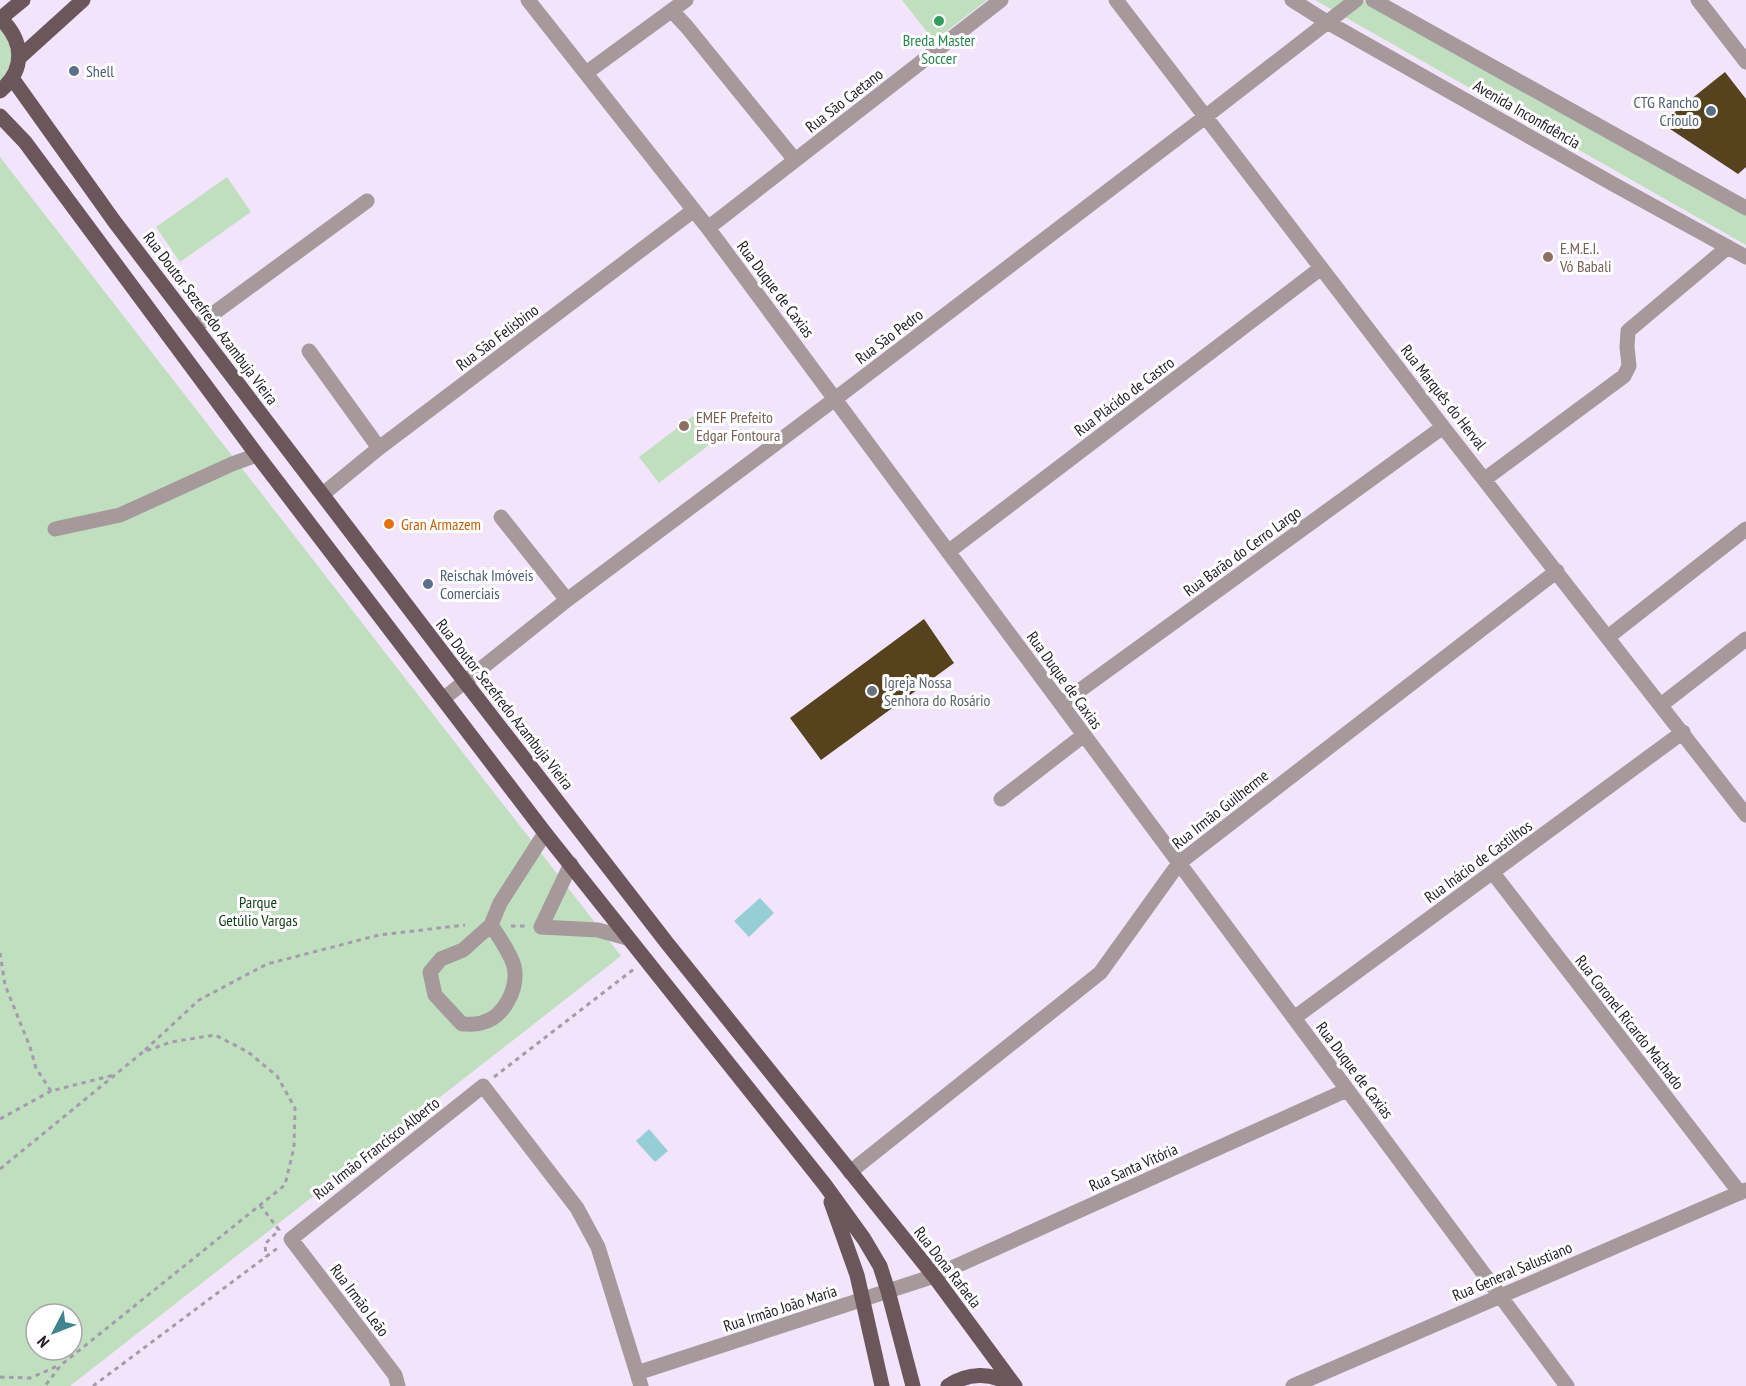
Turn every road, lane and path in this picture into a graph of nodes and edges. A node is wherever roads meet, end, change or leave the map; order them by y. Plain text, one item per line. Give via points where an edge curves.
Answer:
1 (23, 0) edge
2 (83, 0) edge
3 (528, 0) edge
4 (686, 0) edge
5 (1001, 0) edge
6 (1116, 0) edge
7 (1292, 0) edge
8 (1356, 0) edge
9 (1373, 0) edge
10 (1698, 0) edge
11 (672, 11) junction
12 (0, 18) edge
13 (1327, 22) junction
14 (19, 58) junction
15 (1746, 62) edge
16 (586, 73) junction
17 (12, 78) junction
18 (0, 92) edge
19 (0, 116) edge
20 (1205, 117) junction
21 (0, 134) edge
22 (25, 142) junction
23 (795, 160) junction
24 (367, 201) dead end
25 (1746, 208) edge
26 (694, 210) junction
27 (708, 228) junction
28 (1728, 247) junction
29 (1746, 257) edge
30 (1322, 268) junction
31 (195, 327) junction
32 (309, 351) dead end
33 (835, 399) junction
34 (1443, 427) junction
35 (379, 448) junction
36 (257, 455) junction
37 (1485, 479) junction
38 (323, 494) junction
39 (501, 517) dead end
40 (55, 529) dead end
41 (1746, 529) edge
42 (948, 552) junction
43 (1557, 571) junction
44 (567, 600) junction
45 (1608, 637) junction
46 (1746, 639) edge
47 (465, 682) junction
48 (443, 699) junction
49 (1061, 704) junction
50 (1661, 705) junction
51 (1683, 732) junction
52 (1084, 735) junction
53 (1001, 799) dead end
54 (1746, 814) edge
55 (545, 833) junction
56 (1179, 863) junction
57 (571, 864) junction
58 (1492, 873) junction
59 (491, 924) junction
60 (541, 927) junction
61 (627, 938) junction
62 (0, 952) edge
63 (645, 960) junction
64 (1294, 1018) junction
65 (143, 1052) junction
66 (116, 1074) junction
67 (483, 1086) junction
68 (1347, 1090) junction
69 (51, 1091) junction
70 (0, 1119) edge
71 (0, 1168) edge
72 (850, 1172) junction
73 (825, 1185) junction
74 (1743, 1191) edge
75 (260, 1205) junction
76 (291, 1239) junction
77 (266, 1257) junction
78 (934, 1276) junction
79 (888, 1291) junction
80 (1500, 1295) junction
81 (863, 1299) junction
82 (61, 1365) junction
83 (0, 1377) edge
84 (639, 1380) edge
85 (45, 1386) edge
86 (93, 1386) edge
87 (398, 1386) edge
88 (882, 1386) edge
89 (913, 1386) edge
90 (948, 1386) edge
91 (1013, 1386) edge
92 (1293, 1386) edge
93 (1567, 1386) edge

1 - 12 main road
2 - 14 main road
3 - 16 street, Rua Duque de Caxias
4 - 11 street
5 - 23 street, Rua São Caetano
6 - 20 street, Rua Marquês do Herval
7 - 13 street, Avenida Inconfidência
8 - 13 street, Rua São Pedro
9 - 25 street, Avenida Inconfidência
10 - 15 street
11 - 16 street
11 - 23 street
12 - 14 main road via 18,43
13 - 20 street, Rua São Pedro
13 - 28 street, Avenida Inconfidência
14 - 17 main road
16 - 26 street, Rua Duque de Caxias
17 - 18 main road
17 - 31 main road, Rua Doutor Sezefredo Azambuja Vieira
19 - 22 main road
20 - 30 street, Rua Marquês do Herval
20 - 33 street, Rua São Pedro
21 - 22 main road
22 - 36 main road
23 - 27 street, Rua São Caetano
24 - 31 street
26 - 27 street, Rua Duque de Caxias
26 - 35 street, Rua São Felisbino
27 - 33 street, Rua Duque de Caxias
28 - 29 street, Avenida Inconfidência
28 - 37 street via 1628,331 1629,366 1624,376
30 - 34 street, Rua Marquês do Herval
30 - 42 street, Rua Plácido de Castro
31 - 38 main road, Rua Doutor Sezefredo Azambuja Vieira
32 - 35 street
33 - 42 street, Rua Duque de Caxias
33 - 44 street, Rua São Pedro
34 - 37 street, Rua Marquês do Herval
34 - 49 street, Rua Barão do Cerro Largo
35 - 38 street, Rua São Felisbino
36 - 40 street via 120,515
36 - 48 main road
37 - 43 street, Rua Marquês do Herval
38 - 47 main road, Rua Doutor Sezefredo Azambuja Vieira
39 - 44 street
41 - 45 street
42 - 49 street, Rua Duque de Caxias
43 - 45 street, Rua Marquês do Herval
43 - 56 street, Rua Irmão Guilherme
44 - 47 street, Rua São Pedro
45 - 50 street, Rua Marquês do Herval
46 - 50 street
47 - 48 street, Rua São Pedro
47 - 72 main road, Rua Doutor Sezefredo Azambuja Vieira
48 - 55 main road
49 - 52 street, Rua Duque de Caxias
50 - 51 street, Rua Marquês do Herval
51 - 54 street, Rua Marquês do Herval
51 - 58 street, Rua Inácio de Castilhos
52 - 53 street
52 - 56 street, Rua Duque de Caxias
55 - 57 main road
55 - 59 street
56 - 64 street, Rua Duque de Caxias
56 - 72 street, Rua Irmão Guilherme via 1100,973
57 - 60 street
57 - 61 main road
58 - 64 street, Rua Inácio de Castilhos
58 - 74 street, Rua Coronel Ricardo Machado
59 - 59 street via 463,950 441,959 430,972 435,995 462,1024 482,1023 499,1014 514,990 514,967
59 - 60 path
59 - 65 path via 379,935 267,964 199,1000
60 - 61 street via 598,930
61 - 63 main road
62 - 69 path via 5,985 36,1068
63 - 67 path
63 - 73 main road
64 - 68 street, Rua Duque de Caxias
65 - 66 path
65 - 75 path via 171,1042 215,1035 248,1052 277,1076 294,1108 294,1148 285,1185
66 - 69 path
66 - 71 path
67 - 76 street, Rua Irmão Francisco Alberto
67 - 84 street via 578,1208 598,1247
68 - 78 street, Rua Santa Vitória
68 - 80 street, Rua Duque de Caxias
69 - 70 path
72 - 78 main road, Rua Dona Rafaela
73 - 79 main road via 864,1239 880,1266
73 - 81 main road
74 - 80 street, Rua General Salustiano
75 - 77 path via 279,1230 265,1244
75 - 82 path
76 - 77 path
76 - 87 street, Rua Irmão Leão via 395,1375
77 - 86 path
78 - 79 street, Rua Irmão João Maria
78 - 91 main road, Rua Dona Rafaela
79 - 81 street, Rua Irmão João Maria
79 - 89 main road
80 - 92 street, Rua General Salustiano
80 - 93 street, Rua Duque de Caxias
81 - 84 street, Rua Irmão João Maria
81 - 88 main road
82 - 83 path via 30,1378
82 - 85 path
90 - 91 main road via 973,1375 990,1376

